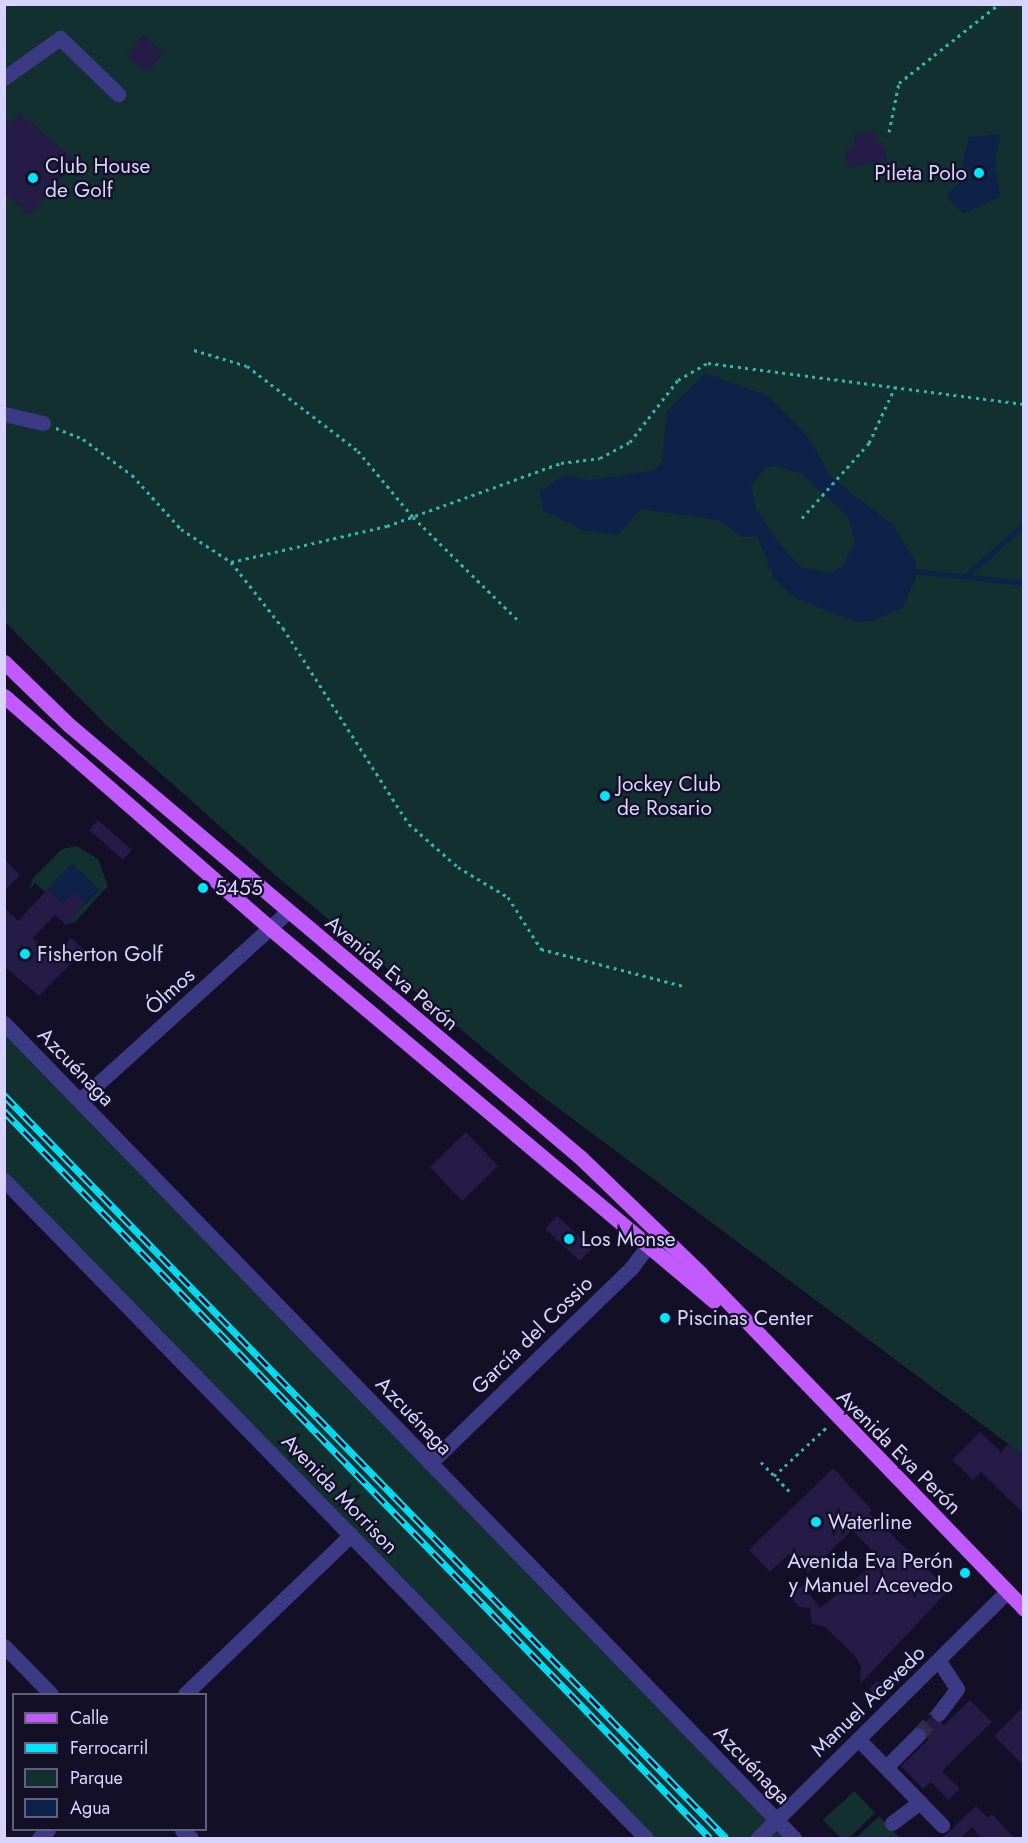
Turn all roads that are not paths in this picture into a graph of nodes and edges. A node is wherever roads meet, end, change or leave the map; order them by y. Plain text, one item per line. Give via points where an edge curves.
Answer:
1 (4, 78) edge
2 (118, 94) dead end
3 (4, 414) edge
4 (43, 423) road end
5 (4, 662) edge
6 (4, 696) edge
7 (287, 912) junction
8 (271, 929) junction
9 (4, 1023) edge
10 (80, 1100) junction
11 (7, 1187) edge
12 (659, 1232) junction
13 (648, 1246) junction
14 (744, 1324) junction
15 (430, 1463) junction
16 (351, 1535) junction
17 (1007, 1592) junction
18 (1023, 1610) edge
19 (4, 1646) edge
20 (939, 1662) junction
21 (49, 1693) edge
22 (187, 1693) edge
23 (939, 1713) tunnel mouth
24 (918, 1735) tunnel mouth
25 (859, 1740) junction
26 (886, 1767) junction
27 (920, 1802) junction
28 (776, 1820) junction
29 (892, 1823) dead end
30 (942, 1825) dead end
31 (646, 1839) edge
32 (758, 1839) edge
33 (794, 1839) edge

1 - 2 street via 60,38
3 - 4 street
5 - 7 main road, Avenida Eva Perón via 69,725
6 - 8 main road, Avenida Eva Perón
7 - 8 street, Ólmos
7 - 12 main road, Avenida Eva Perón via 579,1157
8 - 10 street, Ólmos
8 - 13 main road, Avenida Eva Perón
9 - 10 street, Azcuénaga
10 - 15 street, Azcuénaga
11 - 16 street, Avenida Morrison
12 - 13 street, García del Cossio
12 - 14 main road, Avenida Eva Perón
13 - 14 main road, Avenida Eva Perón
13 - 15 street, García del Cossio
14 - 17 main road, Avenida Eva Perón
15 - 28 street, Azcuénaga
16 - 22 street
16 - 31 street, Avenida Morrison
17 - 18 main road, Avenida Eva Perón
17 - 20 street, Manuel Acevedo
19 - 21 street
20 - 23 street via 957,1689
20 - 25 street, Manuel Acevedo
24 - 26 street
25 - 26 street
25 - 28 street, Manuel Acevedo
26 - 27 street
27 - 29 street
27 - 30 street
28 - 32 street, Manuel Acevedo
28 - 33 street, Azcuénaga

